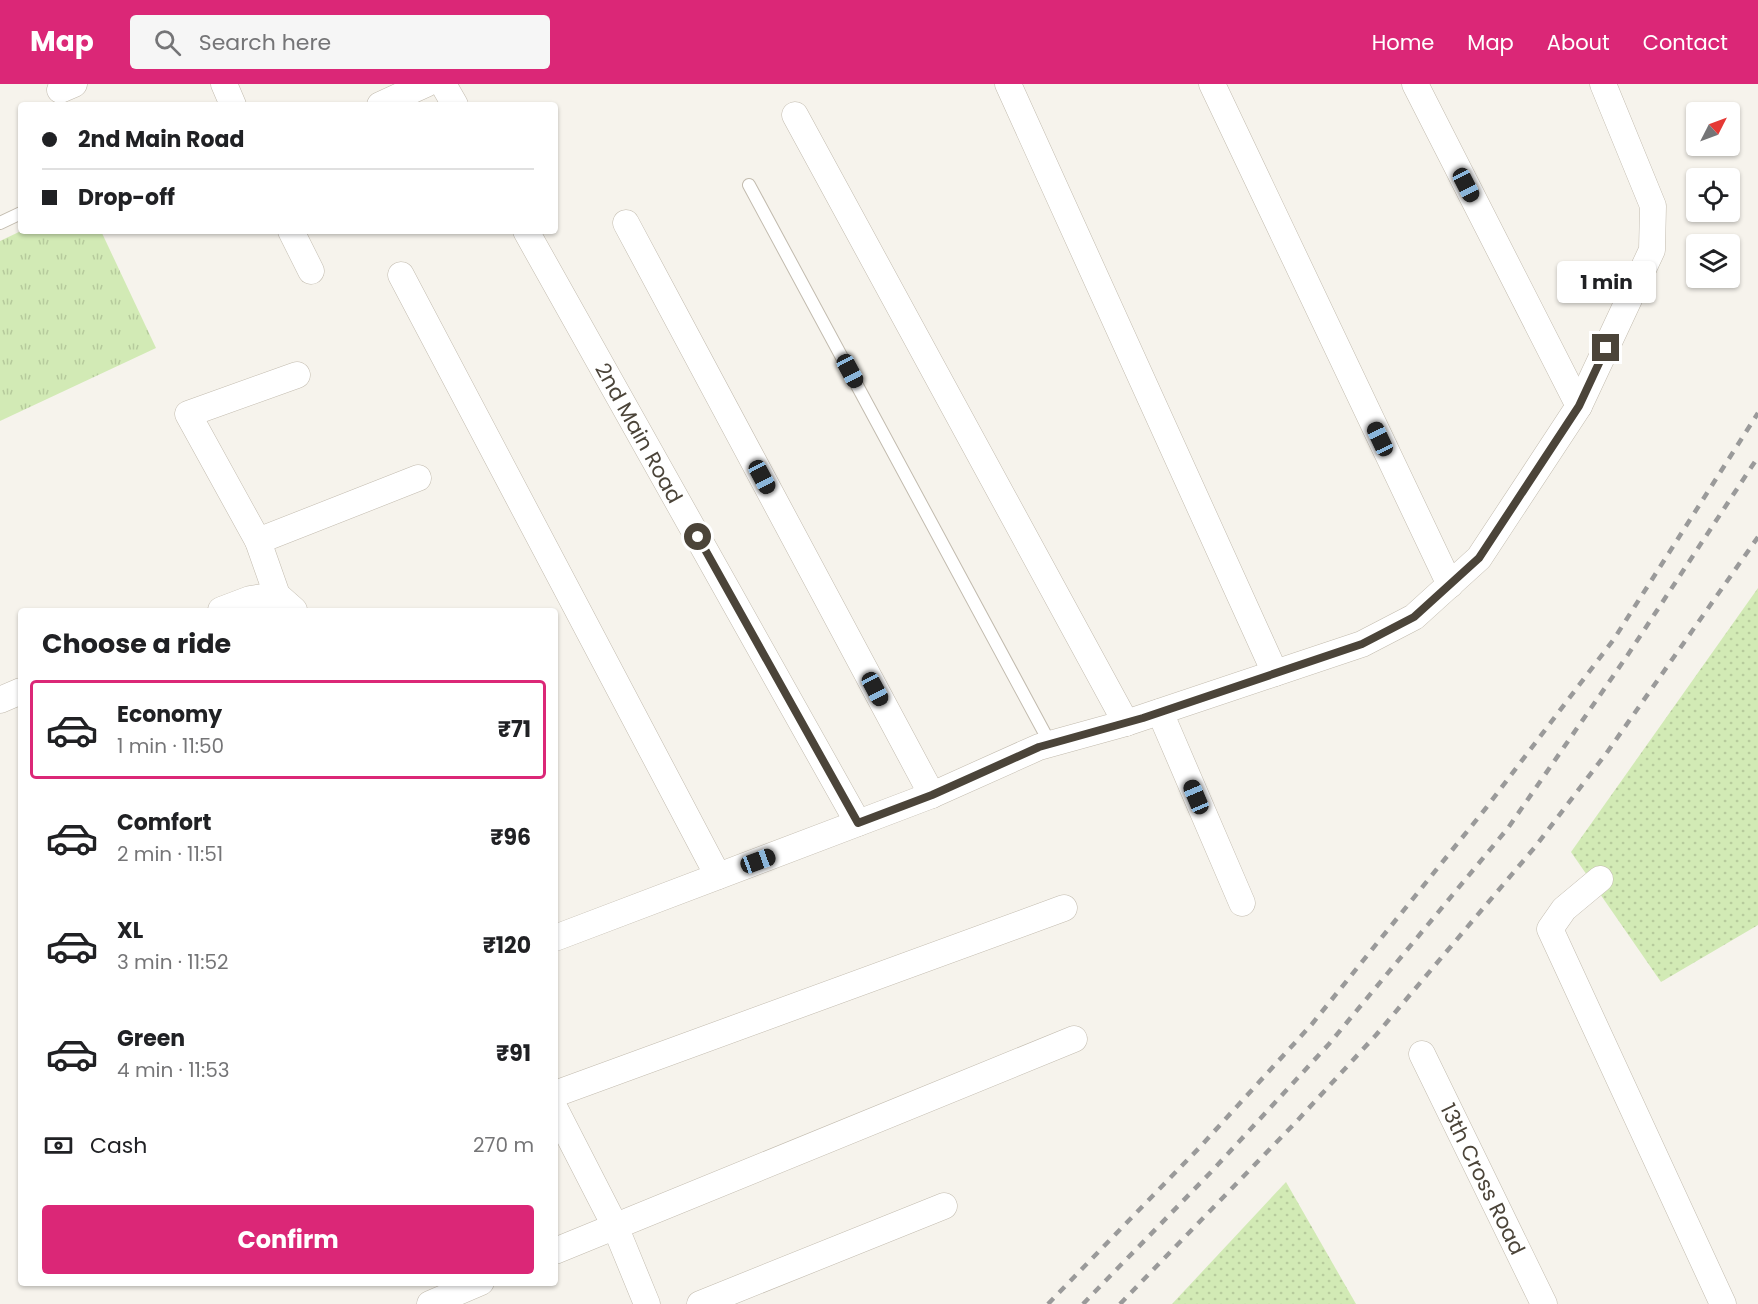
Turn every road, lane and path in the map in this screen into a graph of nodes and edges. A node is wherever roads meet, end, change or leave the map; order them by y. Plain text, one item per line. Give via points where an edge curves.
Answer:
1 (224, 84) edge
2 (426, 84) edge
3 (443, 84) edge
4 (1008, 84) edge
5 (1212, 84) edge
6 (1415, 84) edge
7 (1603, 84) edge
8 (232, 102) edge
9 (387, 102) edge
10 (453, 102) edge
11 (795, 115) dead end
12 (749, 184) dead end
13 (18, 214) edge
14 (0, 223) edge
15 (626, 223) dead end
16 (292, 234) edge
17 (528, 234) edge
18 (311, 271) dead end
19 (401, 275) dead end
20 (297, 375) dead end
21 (1579, 406) junction
22 (418, 478) dead end
23 (258, 542) junction
24 (1450, 585) junction
25 (285, 603) edge
26 (226, 608) edge
27 (1275, 673) junction
28 (18, 692) edge
29 (0, 700) edge
30 (1160, 712) junction
31 (1125, 723) junction
32 (1051, 745) junction
33 (932, 795) junction
34 (858, 823) junction
35 (718, 876) junction
36 (1600, 879) dead end
37 (1242, 903) dead end
38 (1064, 908) dead end
39 (558, 937) edge
40 (1074, 1039) dead end
41 (1422, 1054) dead end
42 (558, 1093) edge
43 (558, 1114) edge
44 (944, 1206) dead end
45 (615, 1226) junction
46 (558, 1250) edge
47 (472, 1286) edge
48 (430, 1304) edge
49 (647, 1304) edge
50 (700, 1304) edge
51 (1545, 1304) edge
52 (1723, 1304) edge

1 - 8 street
2 - 9 street
3 - 10 street
4 - 27 street
5 - 24 street
6 - 21 street
7 - 21 street via 1653,206 1652,250
11 - 31 street
12 - 32 lane
13 - 14 lane
15 - 33 street
16 - 18 street
17 - 34 street, 2nd Main Road
19 - 35 street
20 - 23 street via 188,414
21 - 24 street via 1479,558
22 - 23 street
23 - 25 street
24 - 27 street via 1414,617 1362,644
25 - 26 street via 250,599
27 - 30 street
28 - 29 street
30 - 31 street
30 - 37 street
31 - 32 street
32 - 33 street
33 - 34 street
34 - 35 street
35 - 39 street
36 - 52 street via 1564,909 1550,930
38 - 42 street
40 - 45 street
41 - 51 street, 13th Cross Road
43 - 45 street
44 - 50 street
45 - 46 street
45 - 49 street
47 - 48 street

